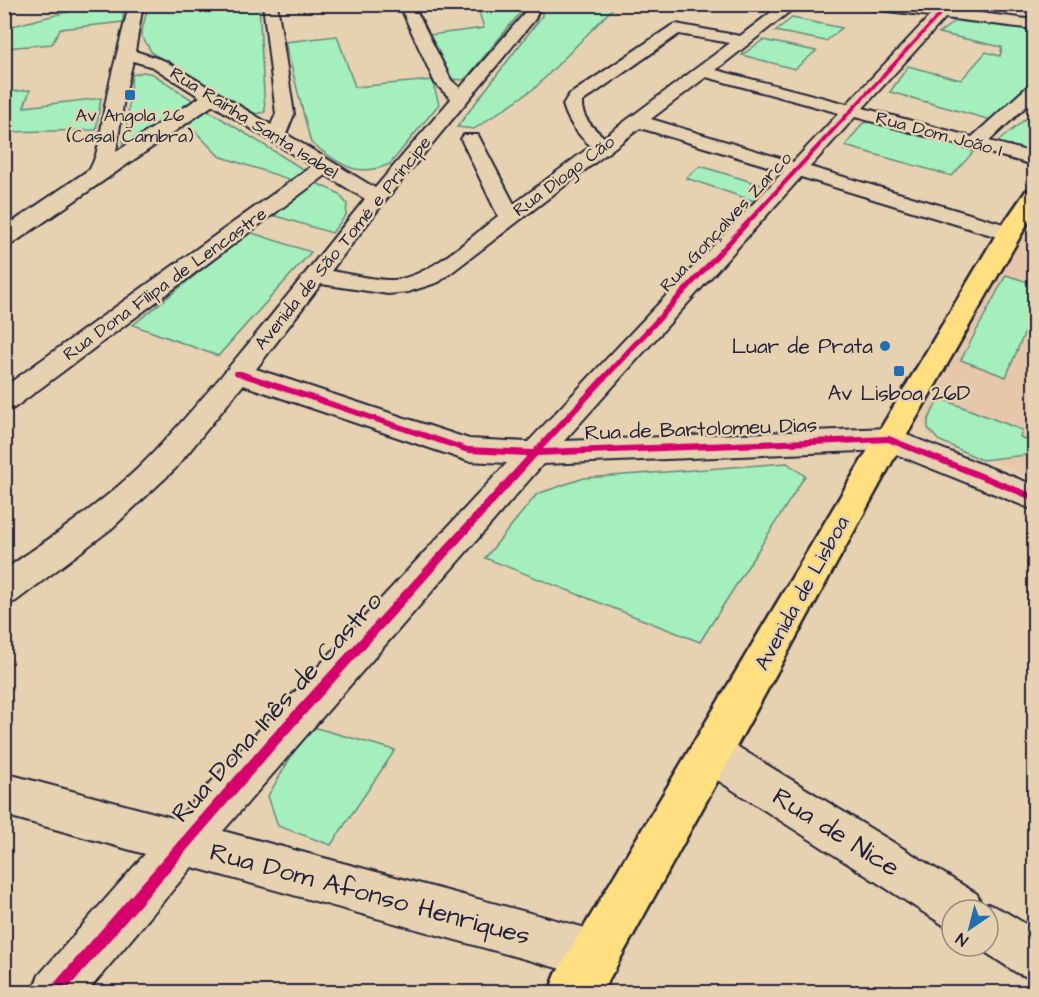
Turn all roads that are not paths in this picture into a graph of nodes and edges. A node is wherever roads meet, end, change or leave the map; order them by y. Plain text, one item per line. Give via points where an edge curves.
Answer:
1 (136, 4) edge
2 (270, 4) edge
3 (406, 4) edge
4 (534, 4) edge
5 (792, 4) edge
6 (862, 4) edge
7 (942, 12) junction
8 (1035, 24) edge
9 (649, 26) dead end
10 (676, 29) junction
11 (745, 41) junction
12 (127, 53) junction
13 (705, 72) junction
14 (1035, 90) edge
15 (212, 97) junction
16 (461, 98) junction
17 (851, 111) junction
18 (638, 121) junction
19 (276, 136) junction
20 (471, 140) dead end
21 (975, 144) junction
22 (603, 146) junction
23 (1035, 159) edge
24 (325, 166) junction
25 (798, 169) junction
26 (98, 173) junction
27 (1035, 196) edge
28 (377, 198) junction
29 (510, 217) junction
30 (1009, 233) junction
31 (4, 239) edge
32 (316, 276) junction
33 (238, 373) junction
34 (4, 401) edge
35 (889, 439) junction
36 (534, 453) junction
37 (1035, 498) edge
38 (4, 590) edge
39 (711, 753) junction
40 (4, 794) edge
41 (182, 843) junction
42 (942, 898) edge
43 (1000, 934) edge
44 (597, 955) junction
45 (1035, 956) edge
46 (56, 993) edge
47 (574, 993) edge

1 - 12 street
2 - 19 street via 285,114
3 - 16 street via 444,83
4 - 16 street, Avenida de São Tomé e Príncipe via 530,16
5 - 11 street, Rua Diogo Cão
6 - 7 street
7 - 8 street
7 - 17 street, Rua Gonçalves Zarco
9 - 10 street
10 - 11 street
10 - 22 street via 575,99 573,111 592,138
11 - 13 street, Rua Diogo Cão
12 - 15 street, Rua Rainha Santa Isabel via 159,64
12 - 26 street via 105,160
13 - 17 street, Rua Dom João I
13 - 18 street, Rua Diogo Cão
14 - 21 street
15 - 19 street, Rua Rainha Santa Isabel
15 - 26 street
16 - 28 street, Avenida de São Tomé e Príncipe
17 - 21 street, Rua Dom João I
17 - 25 street, Rua Gonçalves Zarco
18 - 22 street, Rua Diogo Cão
18 - 25 street
19 - 24 street, Rua Rainha Santa Isabel
20 - 29 street
21 - 23 street, Rua Dom João I
22 - 29 street, Rua Diogo Cão
24 - 28 street, Rua Rainha Santa Isabel
24 - 34 street, Rua Dona Filipa de Lencastre
25 - 30 street
25 - 36 street, Rua Gonçalves Zarco
26 - 31 street
27 - 30 main road, Avenida de Lisboa
28 - 32 street, Avenida de São Tomé e Príncipe
29 - 32 street, Rua Diogo Cão via 431,277 408,285 388,287
30 - 35 main road, Avenida de Lisboa
32 - 33 street, Avenida de São Tomé e Príncipe
33 - 36 street, Rua de Bartolomeu Dias via 468,450
33 - 38 street, Avenida de São Tomé e Príncipe via 164,461 108,512
35 - 36 street, Rua de Bartolomeu Dias
35 - 37 street
35 - 39 main road, Avenida de Lisboa
36 - 41 street, Rua Dona Inês de Castro
39 - 42 street, Rua de Nice
39 - 44 main road, Avenida de Lisboa
40 - 41 street, Rua Dom Afonso Henriques
41 - 44 street, Rua Dom Afonso Henriques
41 - 46 street, Rua Dona Inês de Castro
43 - 45 street
44 - 47 main road, Avenida de Lisboa

